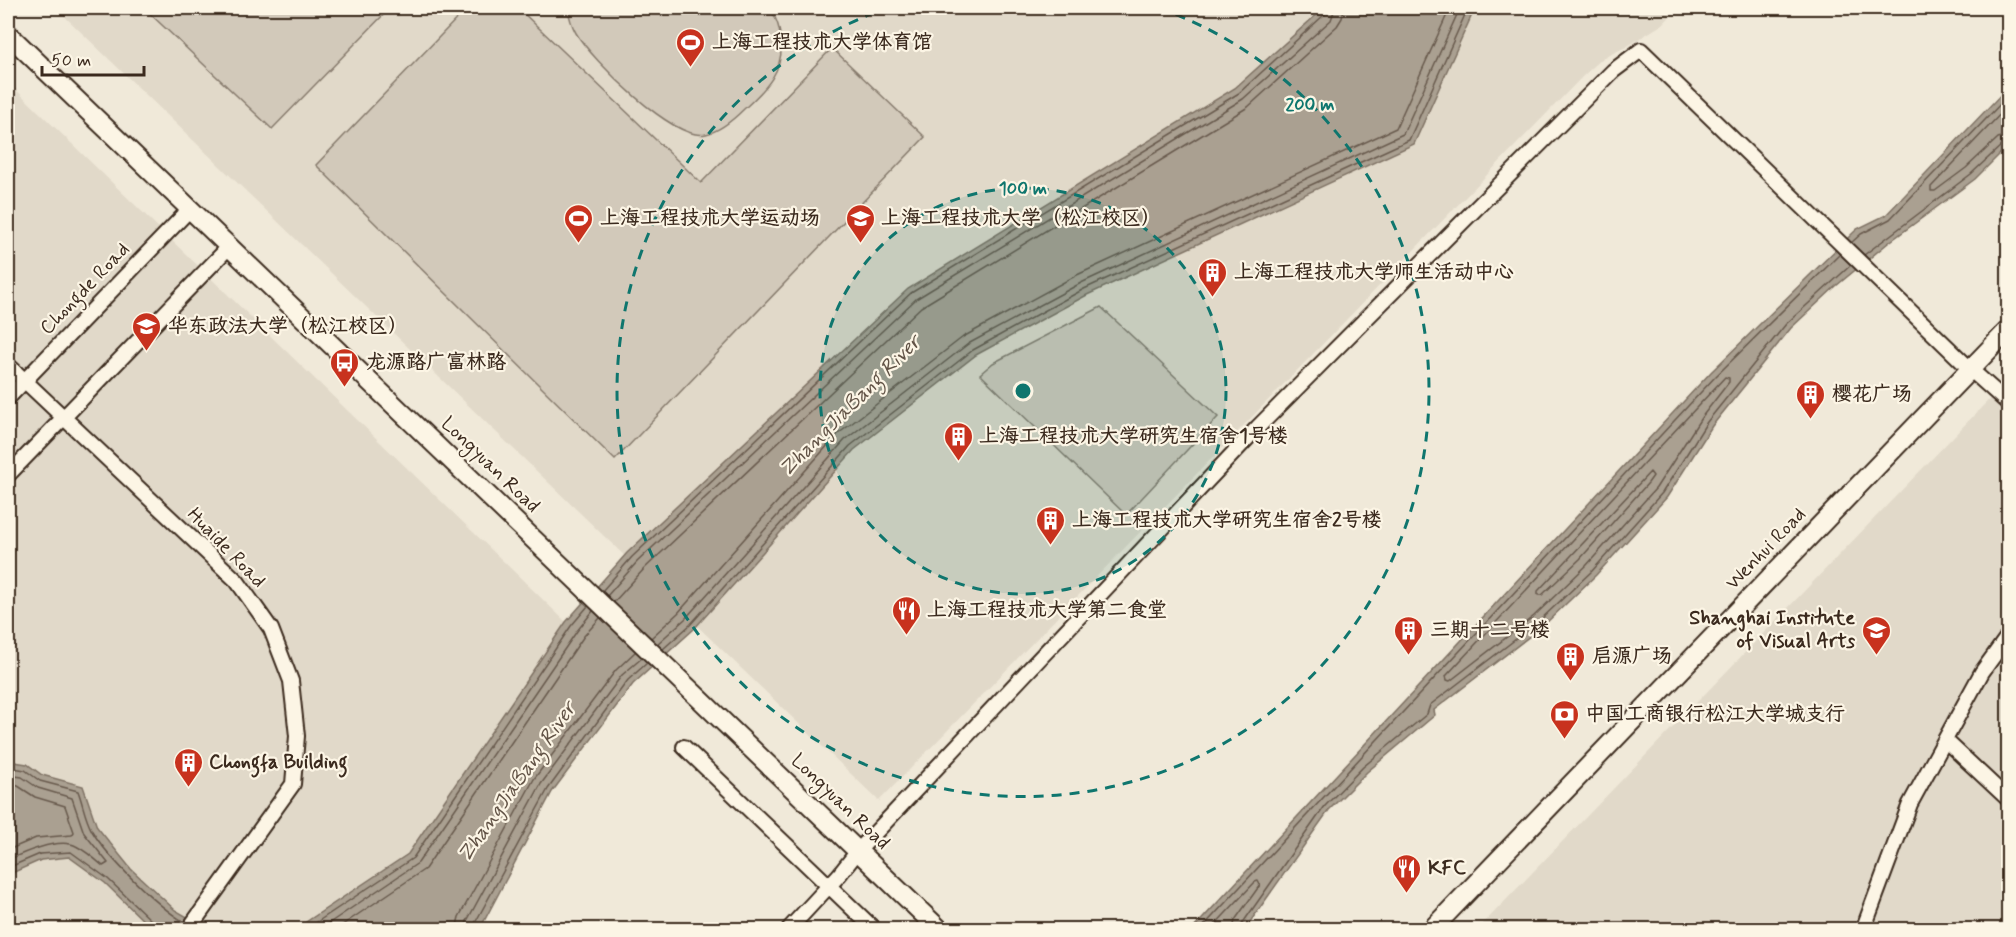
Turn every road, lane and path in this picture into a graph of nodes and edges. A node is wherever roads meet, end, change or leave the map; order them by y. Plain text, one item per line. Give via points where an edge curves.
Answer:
1 (8, 34) edge
2 (190, 209) junction
3 (229, 247) junction
4 (2008, 330) edge
5 (8, 365) edge
6 (1970, 369) junction
7 (23, 381) junction
8 (8, 398) edge
9 (2008, 403) edge
10 (63, 418) junction
11 (8, 475) edge
12 (2008, 636) edge
13 (1945, 740) junction
14 (684, 747) dead end
15 (2008, 800) edge
16 (858, 851) junction
17 (829, 886) junction
18 (188, 930) edge
19 (788, 930) edge
20 (875, 930) edge
21 (940, 930) edge
22 (1431, 930) edge
23 (1863, 930) edge

1 - 2 main road, Longyuan Road
2 - 3 main road, Longyuan Road
2 - 7 street, Chongde Road
3 - 10 street
3 - 16 main road, Longyuan Road
4 - 6 main road, Wenhui Road
5 - 7 street, Huaide Road
6 - 9 street
6 - 16 street via 1641,50 1605,80 1258,427
6 - 22 main road, Wenhui Road
7 - 8 street, Chongde Road
7 - 10 street, Huaide Road
10 - 11 street
10 - 18 street, Huaide Road via 237,581 271,629 291,681 297,735 293,784
12 - 13 street via 1982,672
13 - 15 street
13 - 23 street via 1910,804
14 - 17 street
16 - 17 street
16 - 21 main road, Longyuan Road
17 - 19 street
17 - 20 street

